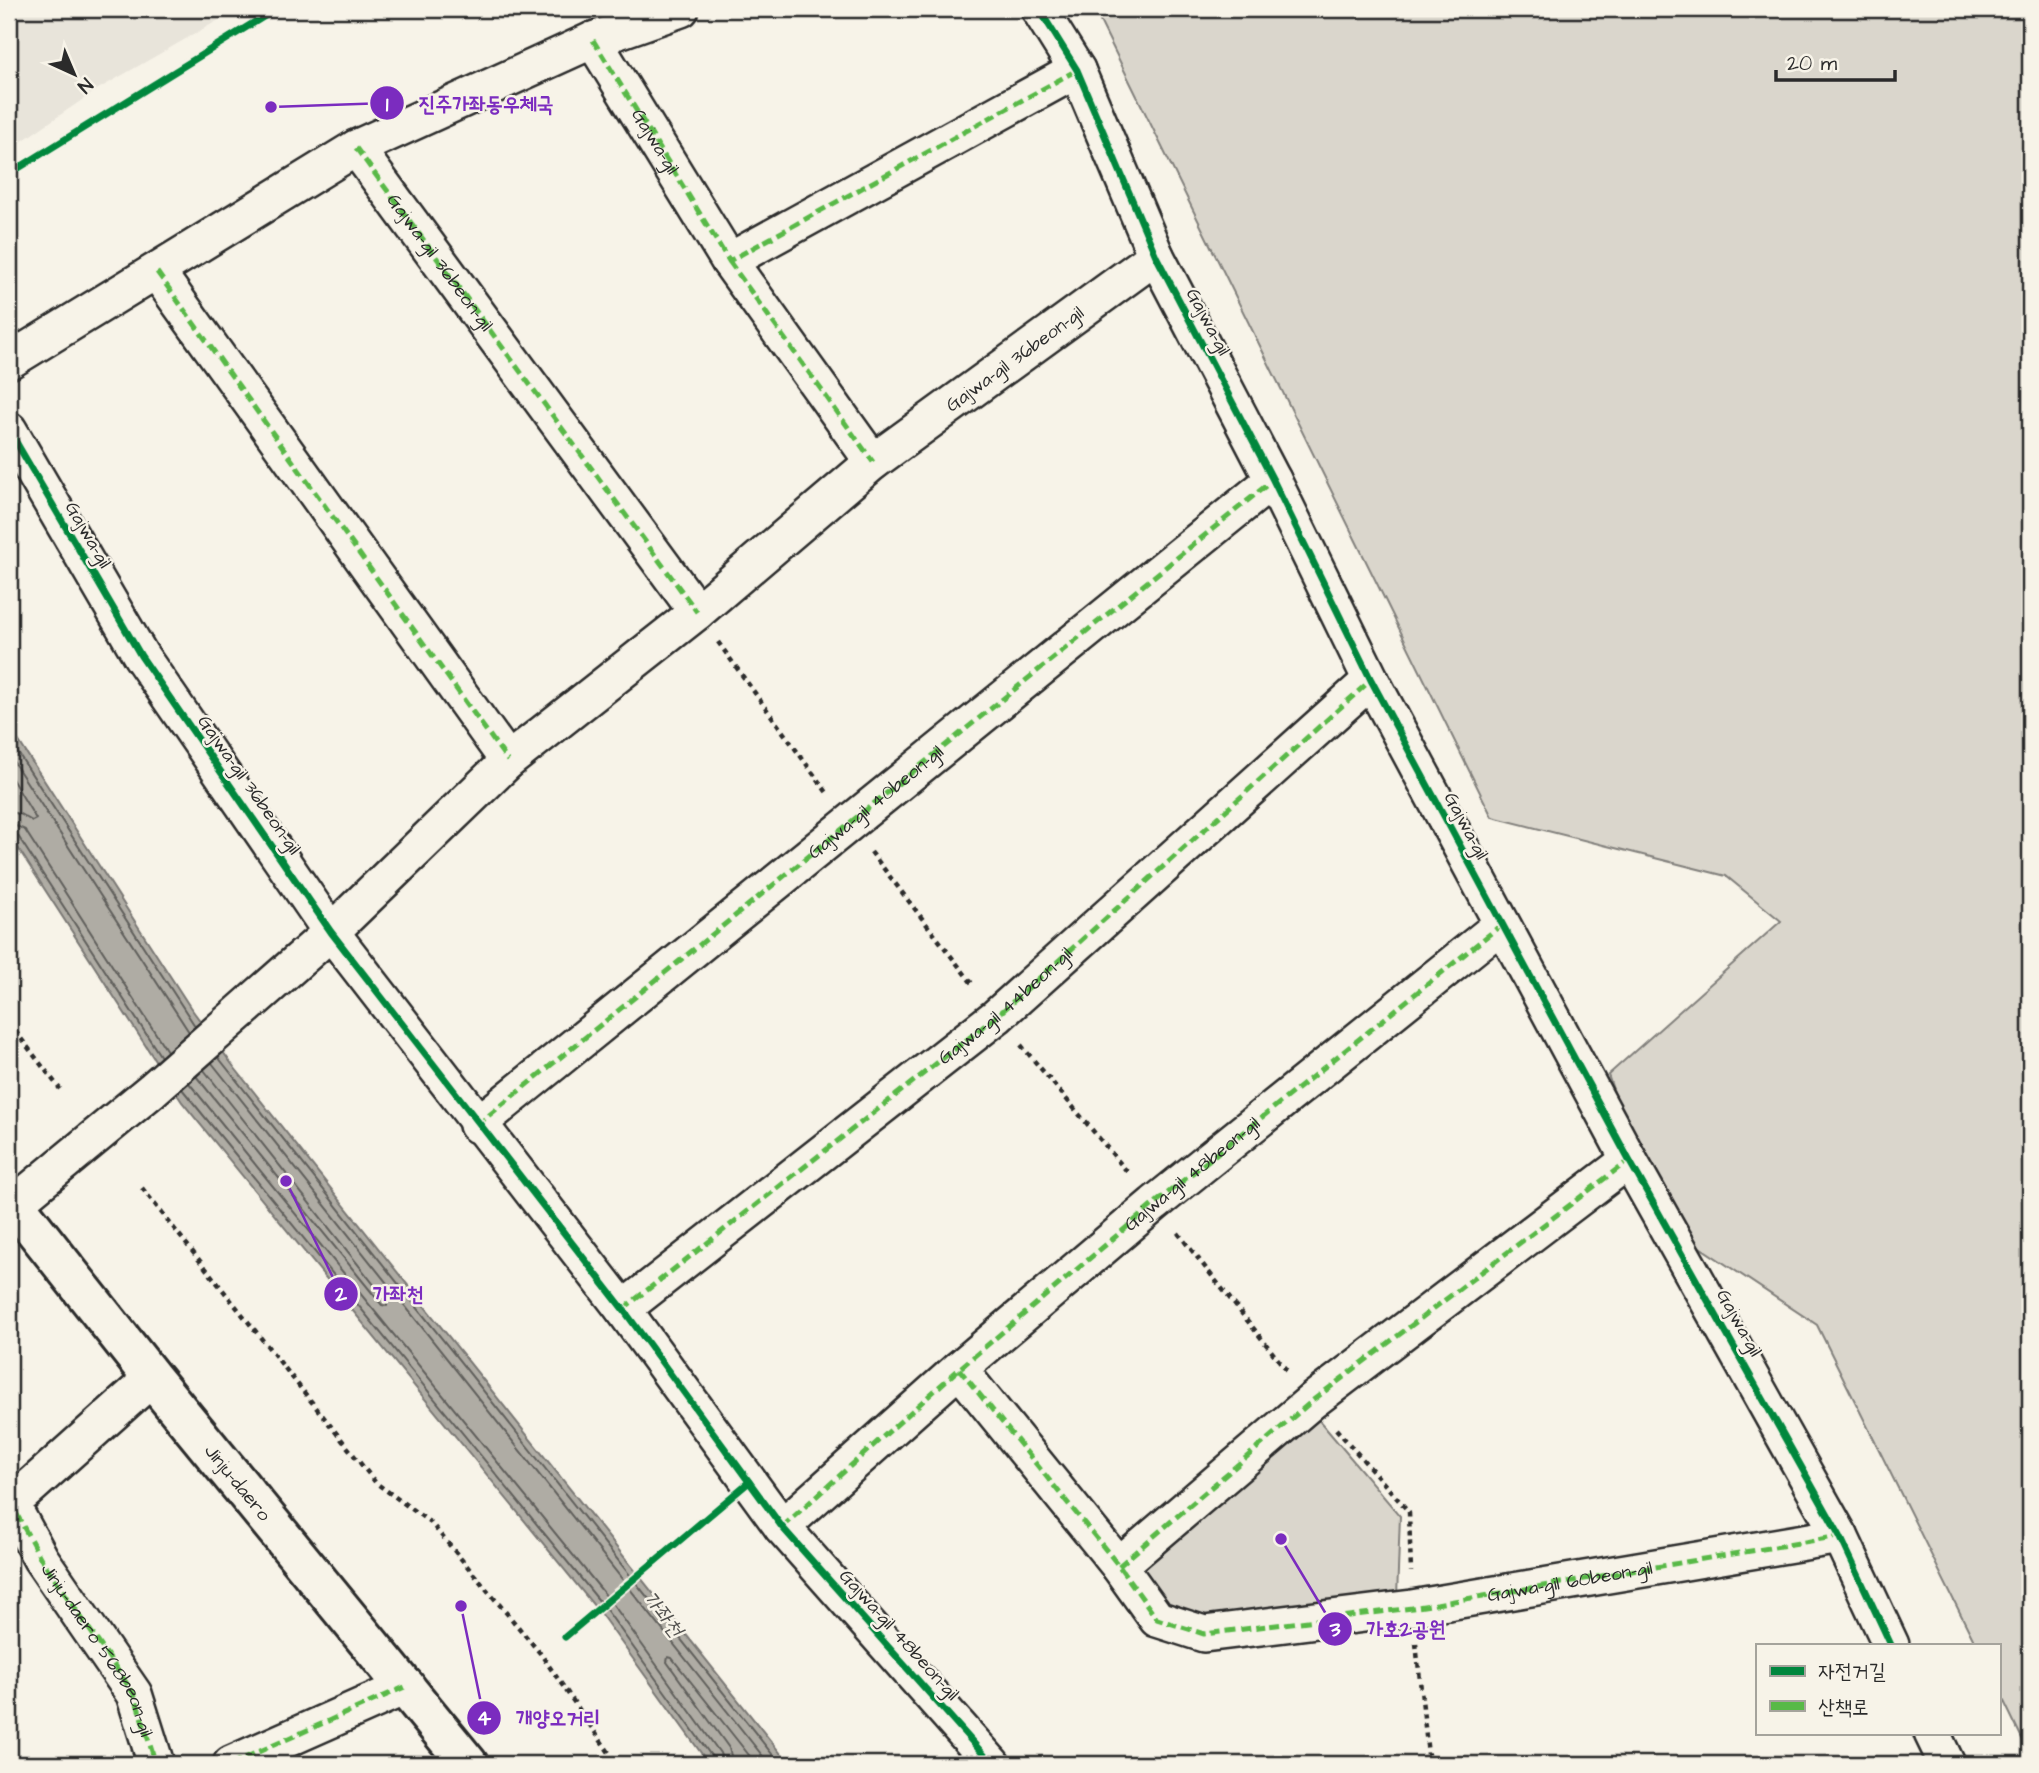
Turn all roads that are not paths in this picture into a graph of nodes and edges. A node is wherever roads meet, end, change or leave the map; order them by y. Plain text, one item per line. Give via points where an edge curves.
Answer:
1 (681, 9) edge
2 (1040, 9) edge
3 (593, 40) junction
4 (1077, 70) junction
5 (356, 148) junction
6 (1156, 256) junction
7 (729, 261) junction
8 (157, 272) junction
9 (9, 361) edge
10 (9, 430) edge
11 (873, 463) junction
12 (1273, 480) junction
13 (697, 612) junction
14 (141, 656) joint
15 (1371, 680) junction
16 (508, 761) junction
17 (1501, 925) junction
18 (331, 932) junction
19 (477, 1125) junction
20 (1629, 1160) junction
21 (11, 1200) edge
22 (623, 1309) junction
23 (959, 1369) junction
24 (152, 1378) junction
25 (10, 1503) edge
26 (782, 1527) junction
27 (1840, 1536) junction
28 (1119, 1566) junction
29 (1891, 1644) edge
30 (407, 1686) junction
31 (1932, 1734) edge
32 (156, 1764) edge
33 (231, 1764) edge
34 (468, 1764) edge
35 (992, 1764) edge
36 (1947, 1764) edge

1 - 3 street
2 - 4 street, Gajwa-gil
3 - 5 street
3 - 7 street, Gajwa-gil
4 - 6 street, Gajwa-gil
4 - 7 street
5 - 8 street
5 - 13 street, Gajwa-gil 36beon-gil
6 - 11 street, Gajwa-gil 36beon-gil
6 - 12 street, Gajwa-gil
7 - 11 street
8 - 9 street
8 - 16 street
10 - 14 street, Gajwa-gil
11 - 13 street, Gajwa-gil 36beon-gil
12 - 15 street, Gajwa-gil
12 - 19 street, Gajwa-gil 40beon-gil
13 - 16 street, Gajwa-gil 36beon-gil
14 - 18 street, Gajwa-gil 36beon-gil
15 - 17 street, Gajwa-gil
15 - 22 street, Gajwa-gil 44beon-gil via 997,1016
16 - 18 street, Gajwa-gil 36beon-gil
17 - 20 street, Gajwa-gil
17 - 23 street, Gajwa-gil 48beon-gil via 1154,1204
18 - 19 street
18 - 21 street via 152,1090
19 - 22 street
20 - 27 street, Gajwa-gil
20 - 28 street via 1312,1401
21 - 24 street, Jinju-daero
22 - 26 street
23 - 26 street, Gajwa-gil 48beon-gil
23 - 28 street, Gajwa-gil 60beon-gil
24 - 25 street, Jinju-daero 568beon-gil
24 - 30 street, Jinju-daero
25 - 32 street, Jinju-daero 568beon-gil via 41,1559 134,1694
26 - 35 street, Gajwa-gil 48beon-gil
27 - 28 street, Gajwa-gil 60beon-gil via 1412,1608 1204,1634 1157,1619
27 - 29 street, Gajwa-gil
30 - 33 street
30 - 34 street, Jinju-daero
31 - 36 street

